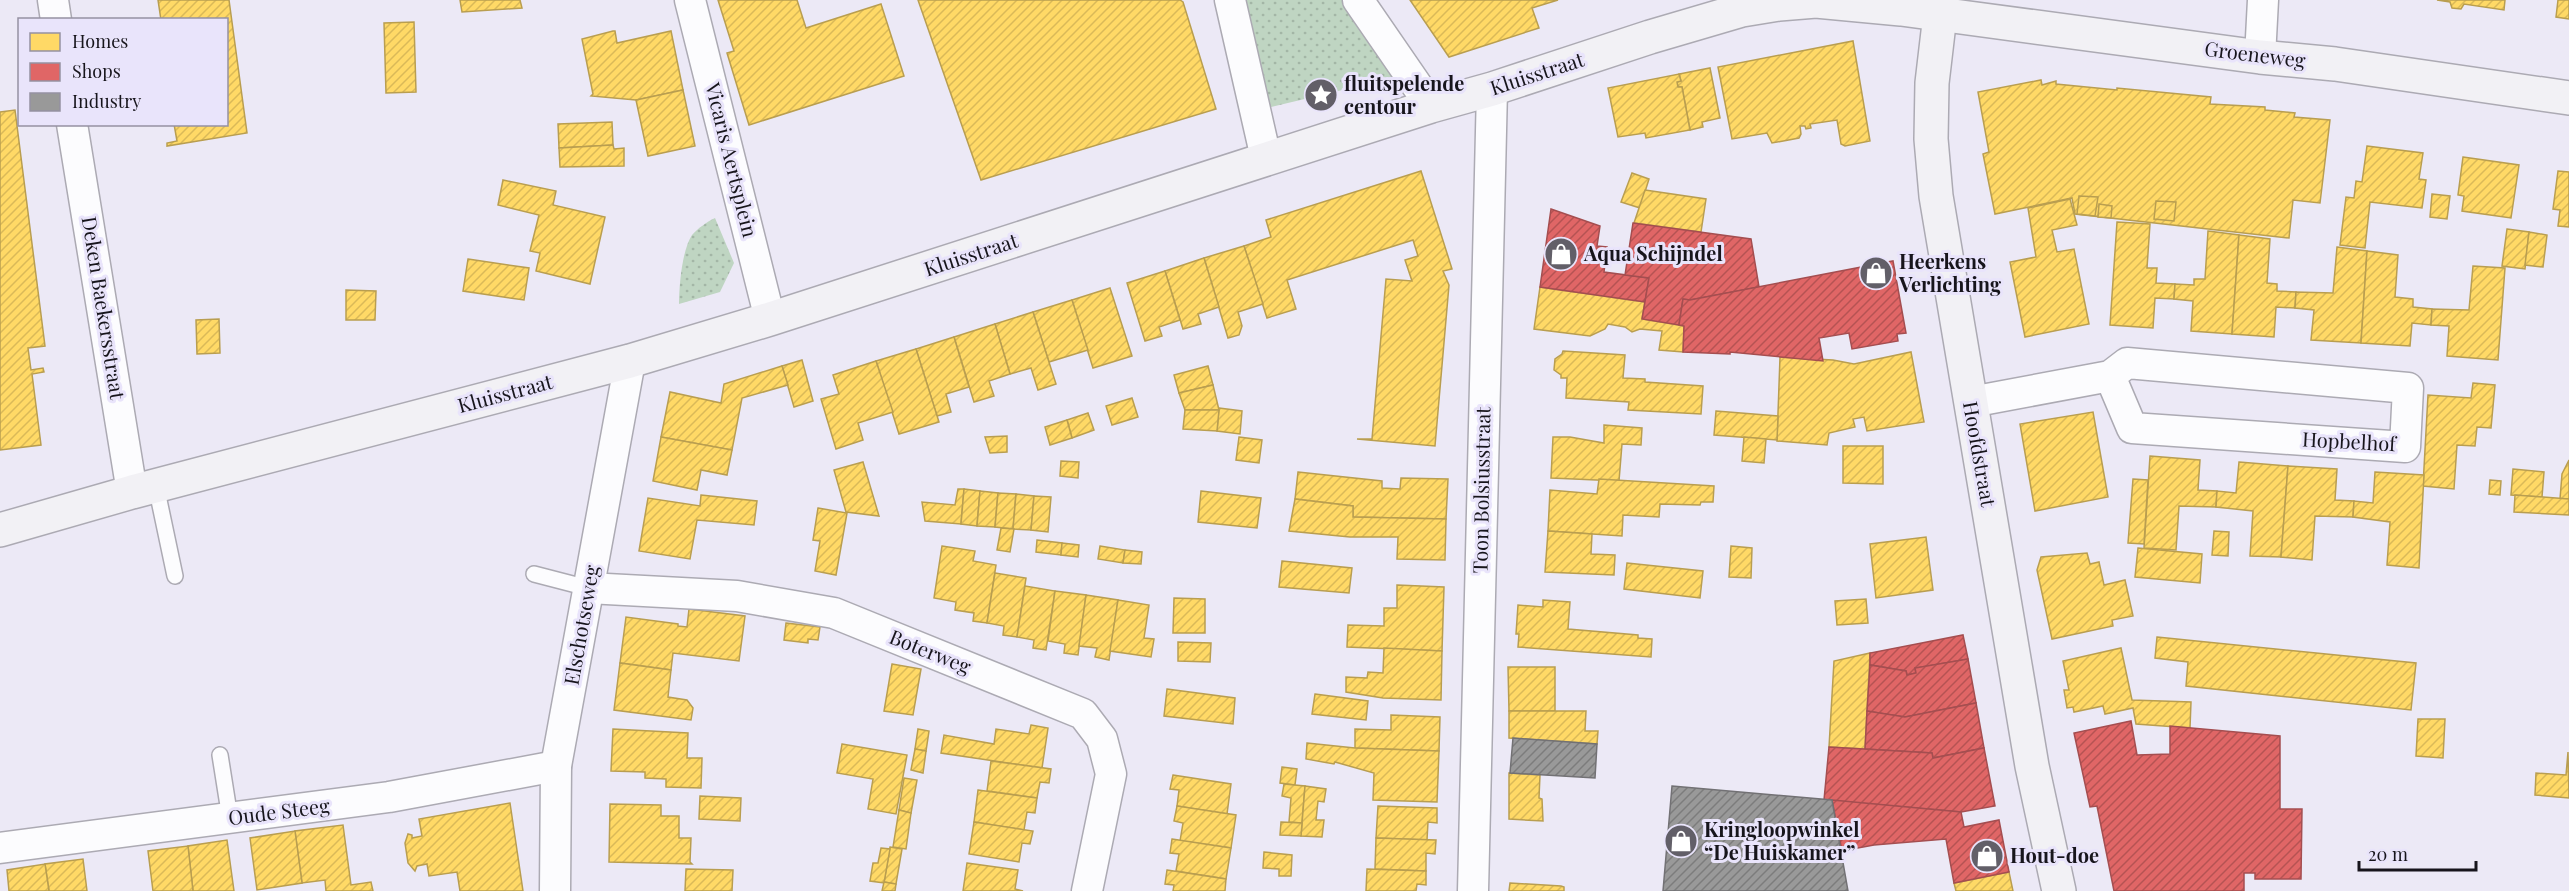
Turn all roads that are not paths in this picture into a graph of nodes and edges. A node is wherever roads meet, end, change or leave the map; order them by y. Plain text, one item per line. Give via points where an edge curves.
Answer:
1 (53, 0) edge
2 (690, 0) edge
3 (1230, 0) edge
4 (1358, 0) edge
5 (2263, 0) edge
6 (1900, 5) edge
7 (1940, 15) junction
8 (56, 18) edge
9 (2260, 57) junction
10 (1492, 89) junction
11 (2569, 98) edge
12 (1431, 106) junction
13 (72, 126) edge
14 (1266, 158) junction
15 (770, 320) junction
16 (630, 361) junction
17 (2110, 376) junction
18 (1971, 402) junction
19 (144, 489) junction
20 (0, 530) edge
21 (534, 574) dead end
22 (175, 576) dead end
23 (588, 588) junction
24 (220, 755) dead end
25 (556, 766) junction
26 (230, 818) junction
27 (0, 848) edge
28 (555, 891) edge
29 (1087, 891) edge
30 (1473, 891) edge
31 (2059, 891) edge

1 - 8 street
2 - 15 street, Vicaris Aertsplein
3 - 14 street
4 - 12 street
5 - 9 street
6 - 7 street, Kluisstraat
6 - 10 street, Kluisstraat via 1816,1 1742,10
7 - 9 street, Groeneweg
7 - 18 street, Hoofdstraat via 1932,83 1931,139
9 - 11 street, Groeneweg
10 - 12 street, Kluisstraat
10 - 30 street, Toon Bolsiusstraat
12 - 14 street, Kluisstraat
13 - 19 street, Deken Baekersstraat
14 - 15 street, Kluisstraat
15 - 16 street, Kluisstraat
16 - 19 street, Kluisstraat
16 - 23 street, Elschotseweg
17 - 17 street, Hopbelhof via 2127,363 2408,388 2405,447 2132,428
17 - 18 street, Hopbelhof
18 - 31 street, Hoofdstraat via 2032,766
19 - 20 street, Kluisstraat
19 - 22 lane
21 - 23 lane
23 - 25 street, Elschotseweg
23 - 29 street, Boterweg via 737,596 834,613 1083,714 1102,739 1110,774
24 - 26 lane
25 - 26 street, Oude Steeg via 389,798
25 - 28 street, Elschotseweg
26 - 27 street, Oude Steeg

